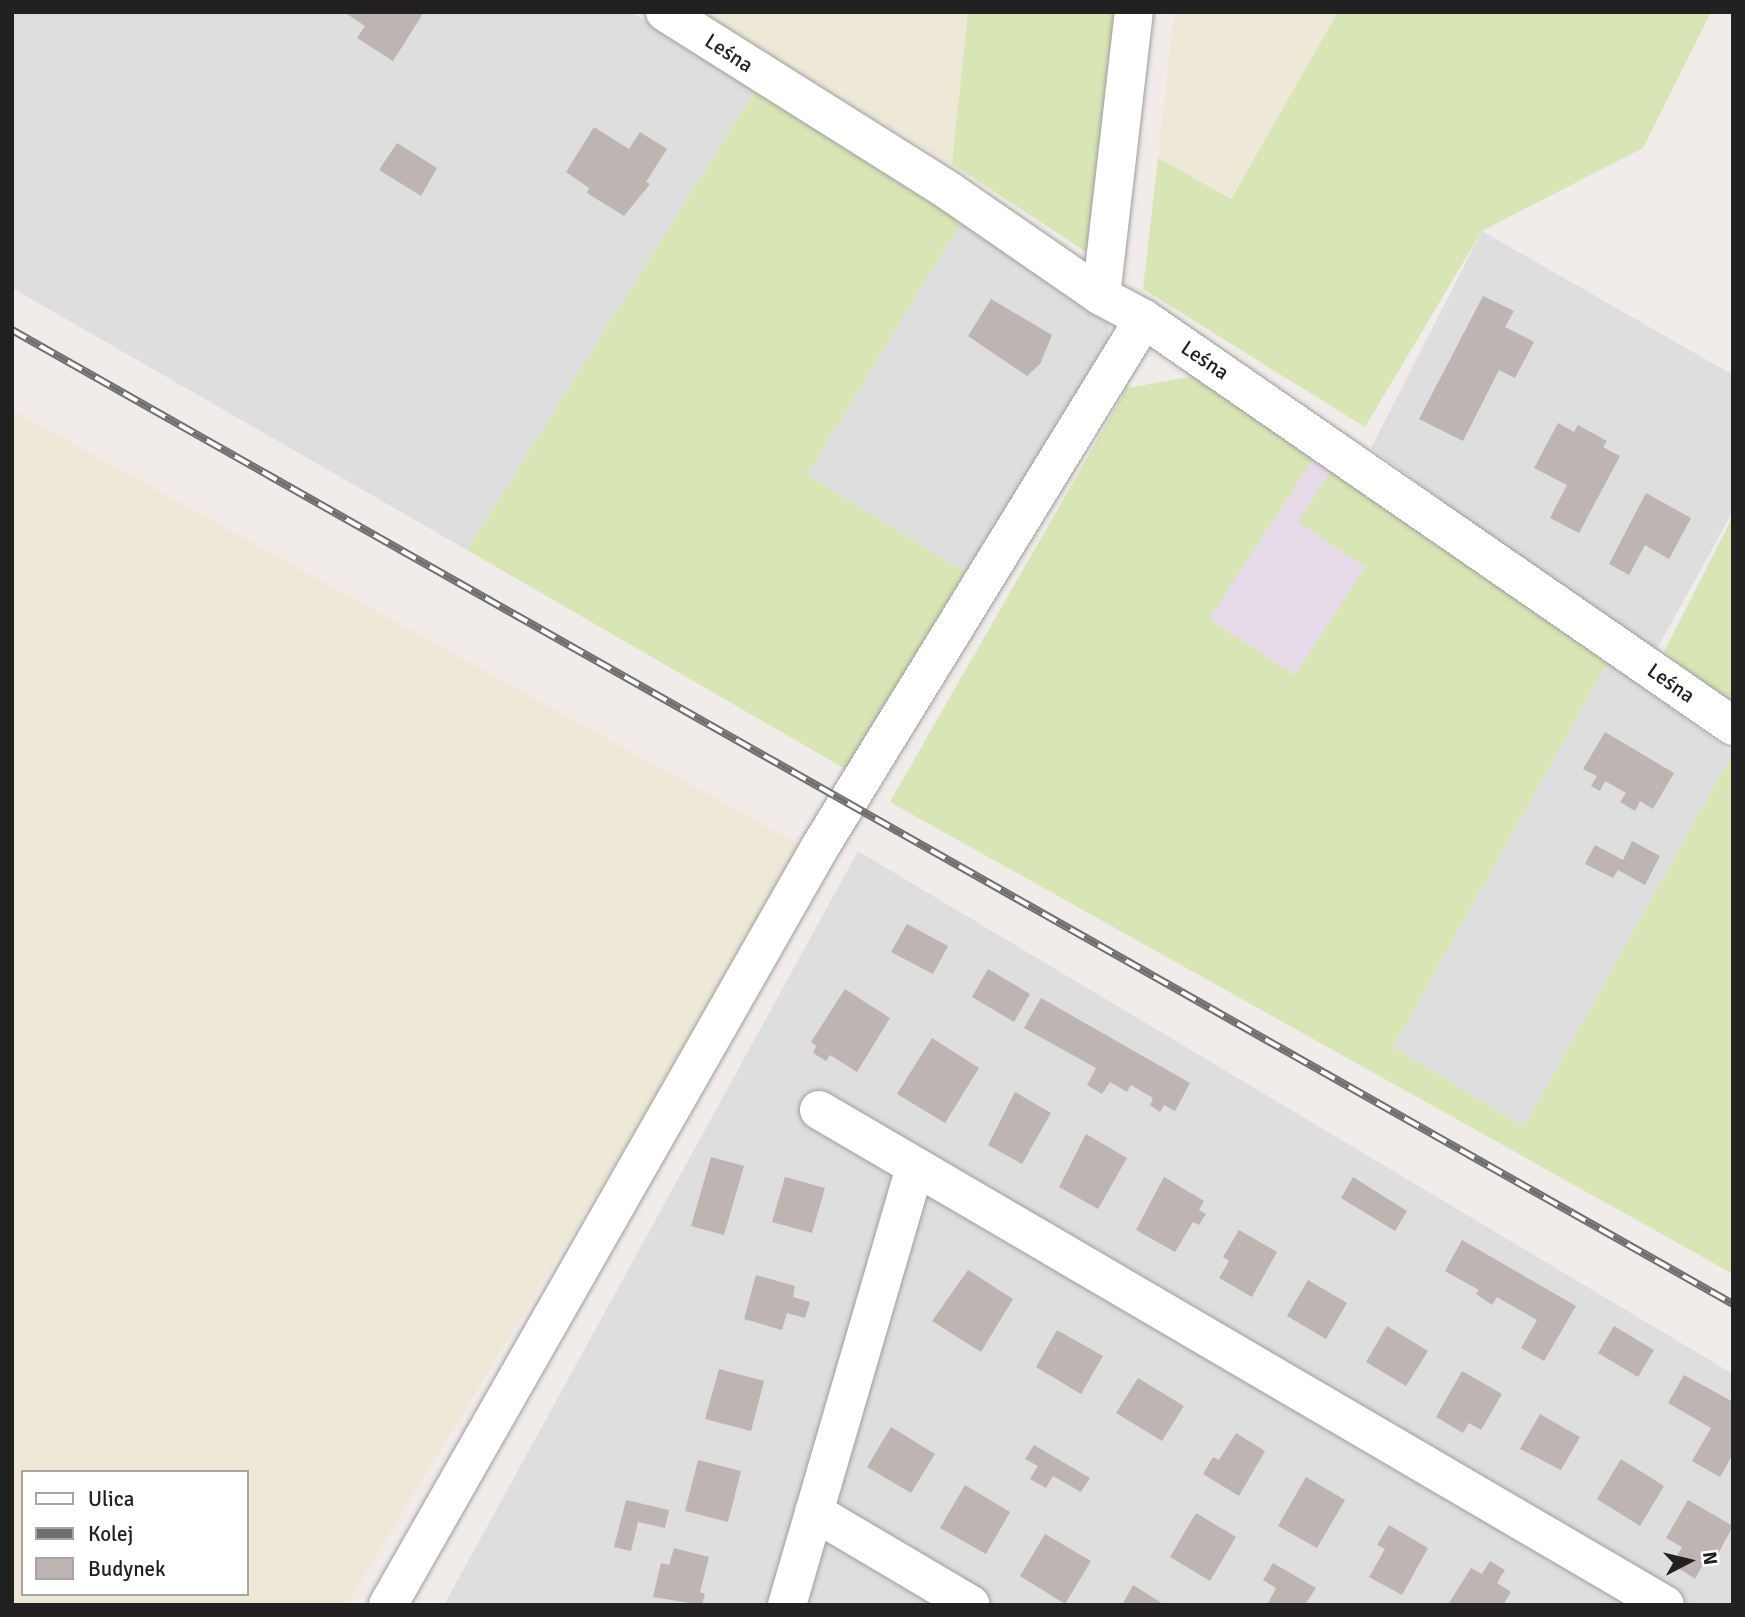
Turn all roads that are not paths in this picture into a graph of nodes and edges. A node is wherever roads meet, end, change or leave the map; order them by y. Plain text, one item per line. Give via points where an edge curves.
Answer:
1 (665, 12) edge
2 (1133, 12) edge
3 (1101, 296) junction
4 (1144, 319) junction
5 (1733, 726) edge
6 (819, 1110) dead end
7 (915, 1167) junction
8 (814, 1512) junction
9 (388, 1605) edge
10 (788, 1605) edge
11 (971, 1605) edge
12 (1665, 1605) edge

1 - 3 street, Leśna via 949,191
2 - 3 street
3 - 4 street, Leśna
4 - 5 street, Leśna
4 - 9 street via 820,847
6 - 7 street
7 - 8 street
7 - 12 street
8 - 10 street
8 - 11 street

